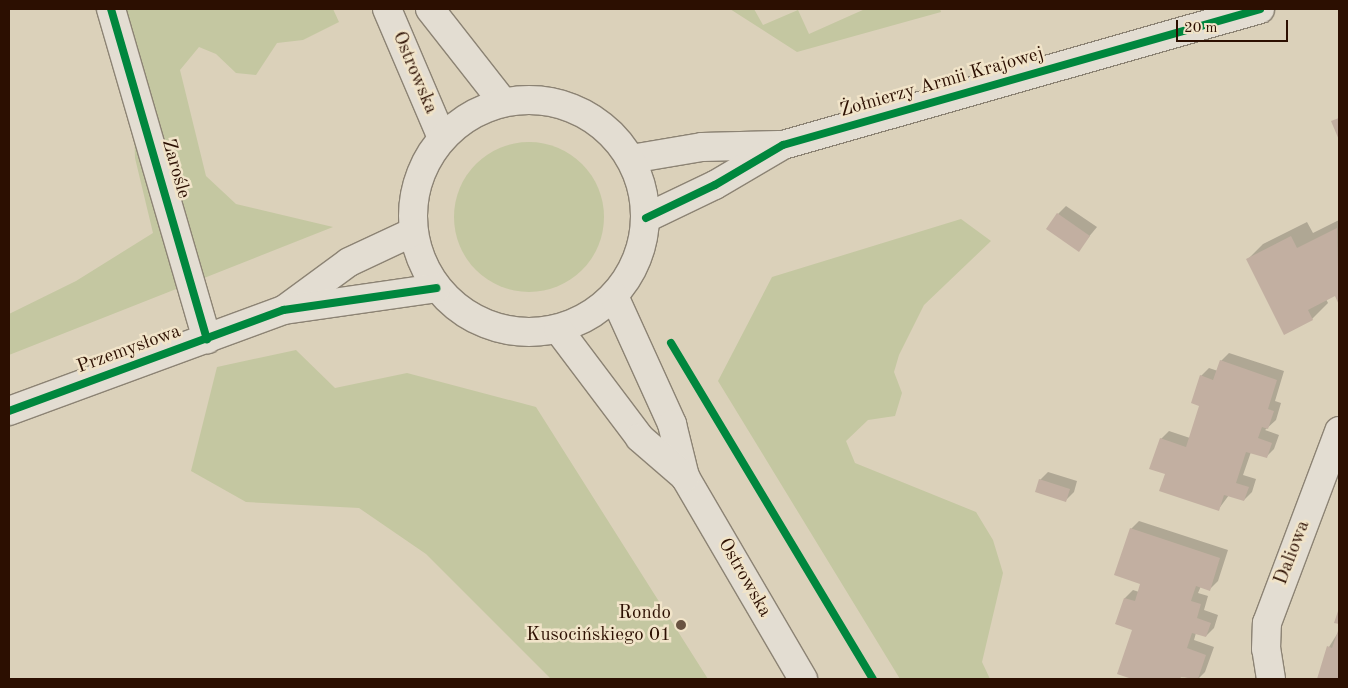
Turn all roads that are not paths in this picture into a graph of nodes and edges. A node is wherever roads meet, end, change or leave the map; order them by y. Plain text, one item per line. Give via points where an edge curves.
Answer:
1 (111, 9) edge
2 (388, 9) edge
3 (430, 9) edge
4 (1260, 9) edge
5 (503, 102) junction
6 (442, 138) junction
7 (783, 145) junction
8 (631, 159) junction
9 (646, 218) junction
10 (413, 232) junction
11 (436, 288) junction
12 (614, 296) junction
13 (284, 310) junction
14 (558, 329) junction
15 (207, 338) junction
16 (9, 411) edge
17 (1339, 431) edge
18 (685, 477) junction
19 (803, 679) edge
20 (1271, 679) edge

1 - 15 street, Zarośle
2 - 6 street, Ostrowska
3 - 5 street
4 - 7 street, Żołnierzy Armii Krajowej
5 - 6 street via 469,115
5 - 8 street via 540,99 576,109 608,130
6 - 10 street via 426,158 417,182 412,206
7 - 8 street, Żołnierzy Armii Krajowej via 702,147
7 - 9 street, Żołnierzy Armii Krajowej via 715,185
8 - 9 street via 642,187
9 - 12 street via 642,246 631,272
10 - 11 street via 421,261
10 - 13 street, Przemysłowa via 349,262
11 - 13 street, Przemysłowa
11 - 14 street via 470,318 513,332
12 - 14 street via 588,316
12 - 18 street, Ostrowska via 672,424
13 - 15 street, Przemysłowa
14 - 18 street, Ostrowska via 640,438
15 - 16 street, Przemysłowa
17 - 20 street, Daliowa via 1267,623 1266,649
18 - 19 street, Ostrowska

